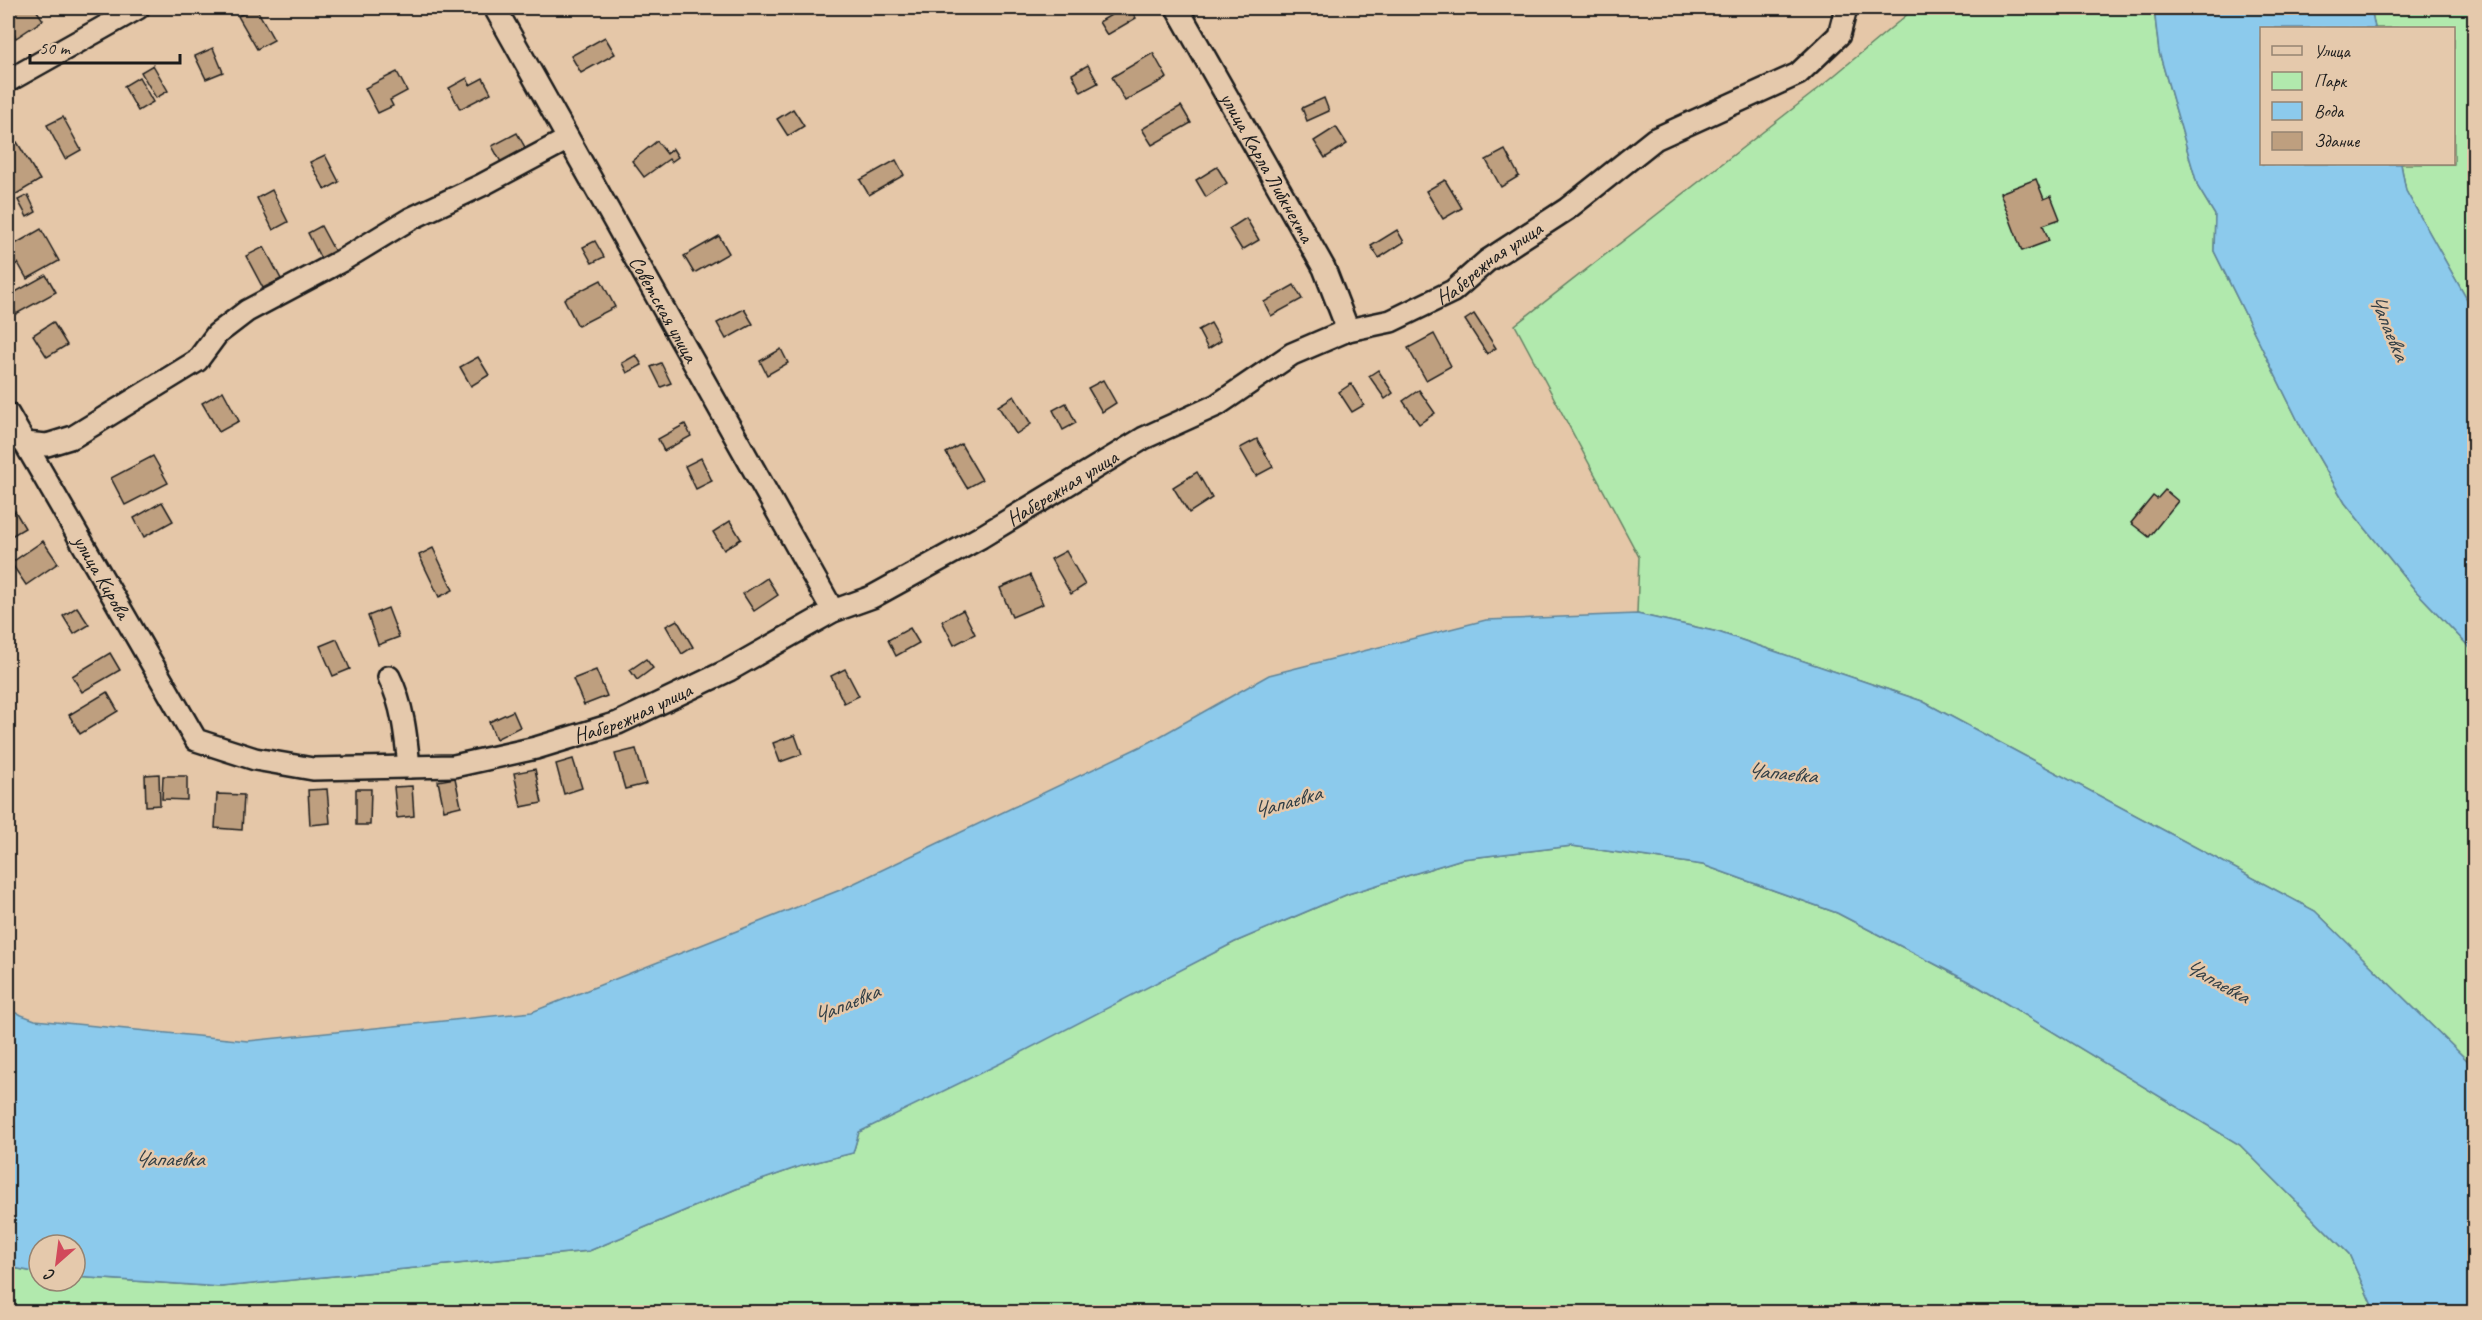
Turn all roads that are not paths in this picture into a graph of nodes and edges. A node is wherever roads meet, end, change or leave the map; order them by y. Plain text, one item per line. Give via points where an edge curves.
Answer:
1 (138, 8) edge
2 (495, 8) edge
3 (1177, 8) edge
4 (1846, 8) edge
5 (8, 81) edge
6 (568, 139) junction
7 (1348, 330) junction
8 (8, 414) edge
9 (24, 443) junction
10 (833, 612) junction
11 (389, 677) dead end
12 (196, 740) joint
13 (408, 767) junction

1 - 5 street
2 - 6 street, Советская улица
3 - 7 street, улица Карла Либкнехта via 1324,268
4 - 7 street, Набережная улица via 1839,35 1798,74 1655,139 1567,209 1487,261 1453,291 1391,321
6 - 9 street via 410,219 247,311 217,334 197,361 73,437 47,445
6 - 10 street, Советская улица
7 - 10 street, Набережная улица via 1292,354 1217,405 1144,438 902,581
8 - 9 street, улица Кирова
9 - 12 street, улица Кирова
10 - 13 street, Набережная улица via 729,670 618,723 536,748 454,766
11 - 13 street via 406,732
12 - 13 street, Набережная улица via 255,759 313,769

